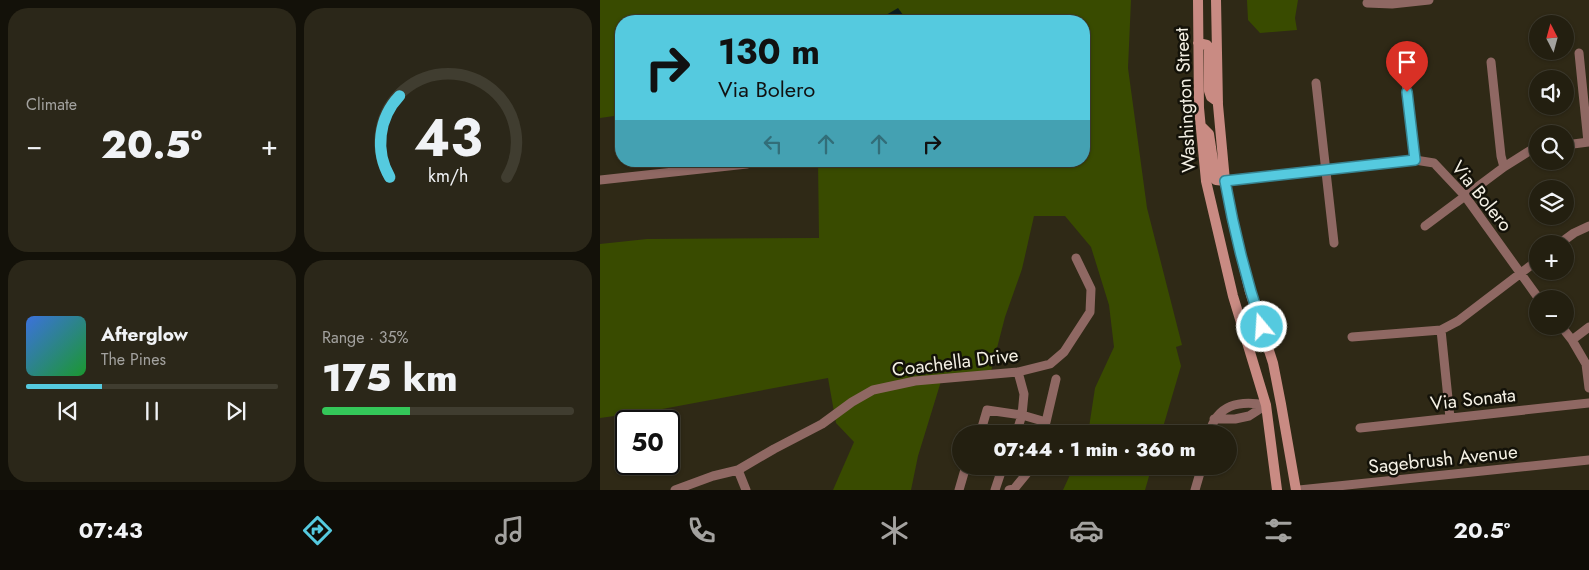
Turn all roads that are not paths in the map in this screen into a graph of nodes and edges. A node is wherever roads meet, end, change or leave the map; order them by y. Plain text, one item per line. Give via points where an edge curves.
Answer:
1 (1198, 0) edge
2 (1216, 0) edge
3 (1429, 0) edge
4 (1366, 3) dead end
5 (1198, 43) junction
6 (1579, 53) dead end
7 (1491, 62) dead end
8 (1405, 73) dead end
9 (1316, 83) dead end
10 (1218, 102) junction
11 (1201, 126) junction
12 (1588, 142) edge
13 (1574, 144) edge
14 (1529, 151) edge
15 (1415, 160) junction
16 (719, 167) edge
17 (1504, 167) junction
18 (1325, 170) junction
19 (600, 180) edge
20 (1225, 181) junction
21 (1466, 196) junction
22 (1425, 226) dead end
23 (1589, 226) edge
24 (1571, 235) edge
25 (1334, 243) dead end
26 (1076, 258) dead end
27 (1529, 266) edge
28 (1520, 273) junction
29 (1532, 290) edge
30 (1589, 327) edge
31 (1441, 330) junction
32 (1568, 335) edge
33 (1352, 337) dead end
34 (1572, 340) junction
35 (1018, 372) junction
36 (1056, 379) dead end
37 (1589, 388) edge
38 (1589, 403) edge
39 (1266, 405) junction
40 (1022, 415) junction
41 (1450, 418) junction
42 (1214, 420) junction
43 (1046, 422) junction
44 (983, 425) edge
45 (1019, 425) edge
46 (1045, 425) edge
47 (1213, 425) edge
48 (1360, 428) dead end
49 (1589, 460) edge
50 (738, 470) junction
51 (963, 475) edge
52 (1000, 475) edge
53 (1026, 475) edge
54 (1200, 475) edge
55 (675, 490) edge
56 (746, 490) edge
57 (959, 490) edge
58 (995, 490) edge
59 (1009, 490) edge
60 (1196, 490) edge
61 (1277, 490) edge
62 (1298, 490) edge

1 - 5 main road, Washington Street
2 - 10 main road, Washington Street
3 - 4 street
5 - 10 main road via 1209,48 1209,91
5 - 11 main road, Washington Street
6 - 12 street
7 - 17 street
8 - 15 street
9 - 18 street
10 - 20 main road, Washington Street
11 - 20 main road via 1209,134 1216,180
11 - 39 main road, Washington Street via 1206,181 1233,296
12 - 13 street
14 - 17 street
15 - 18 street, Via Bolero
15 - 21 street, Via Bolero via 1434,163
16 - 19 street
17 - 21 street
18 - 20 street, Via Bolero
18 - 25 street
20 - 62 main road, Washington Street via 1250,292 1273,363
21 - 22 street
21 - 28 street, Via Bolero
23 - 24 street
26 - 35 street, Coachella Drive via 1092,288 1090,312 1064,352 1050,364
27 - 28 street
28 - 29 street, Via Bolero
28 - 31 street via 1458,322
30 - 34 street
31 - 33 street
31 - 41 street
32 - 34 street
34 - 37 street via 1586,364
35 - 40 street via 1024,394
35 - 50 street, Coachella Drive via 915,381 873,390 822,424
36 - 43 street
38 - 41 street, Via Sonata
39 - 42 street via 1249,416
39 - 42 street via 1250,402 1231,405
39 - 61 main road, Washington Street
40 - 43 street
40 - 44 street via 987,410
40 - 45 street
41 - 48 street, Via Sonata
42 - 47 street
43 - 46 street
49 - 62 street, Sagebrush Avenue
50 - 55 street, Coachella Drive
50 - 56 street
51 - 57 street
52 - 58 street
53 - 59 street via 1014,489
54 - 60 street

